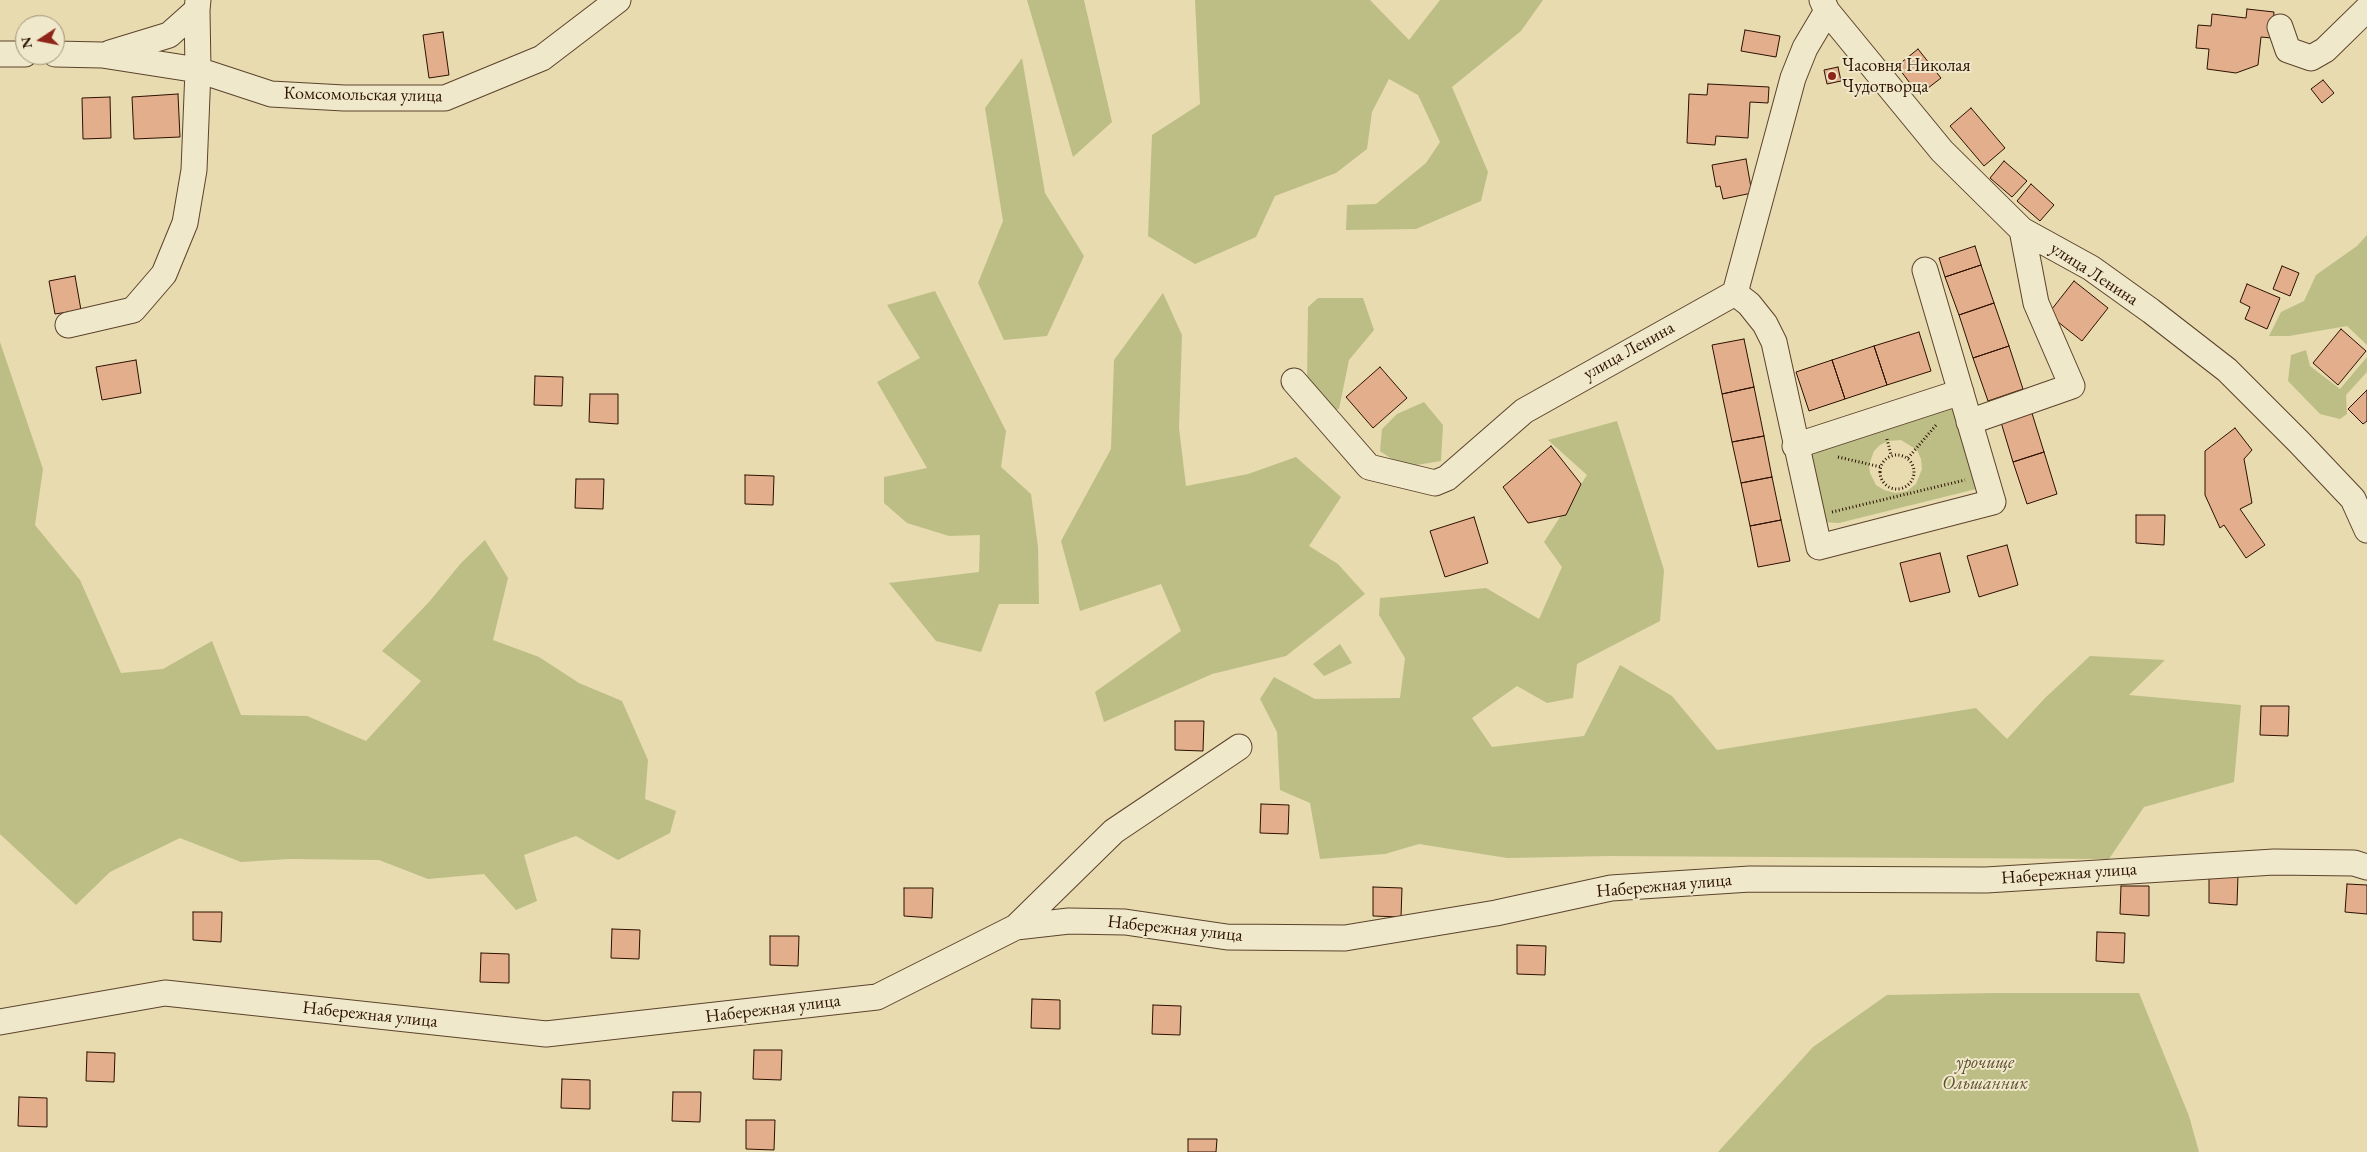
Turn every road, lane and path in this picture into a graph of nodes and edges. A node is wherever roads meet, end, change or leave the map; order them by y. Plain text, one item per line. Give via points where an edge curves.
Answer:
1 (618, 0) edge
2 (197, 5) edge
3 (1824, 6) edge
4 (2367, 9) edge
5 (2280, 27) dead end
6 (0, 54) edge
7 (15, 54) edge
8 (65, 54) edge
9 (102, 55) junction
10 (198, 70) junction
11 (2022, 230) junction
12 (1924, 270) dead end
13 (1735, 293) junction
14 (68, 324) dead end
15 (1294, 381) dead end
16 (1961, 394) junction
17 (1969, 422) junction
18 (1795, 446) junction
19 (1908, 458) junction
20 (1985, 475) junction
21 (1812, 518) junction
22 (2367, 530) edge
23 (1239, 747) dead end
24 (2367, 866) edge
25 (1016, 927) junction
26 (0, 1022) edge

1 - 10 street, Комсомольская улица via 542,58 445,98 271,94
2 - 9 street via 169,35
2 - 10 street
3 - 11 street, улица Ленина via 1942,151
3 - 13 street, улица Ленина via 1792,78
4 - 5 street via 2325,50 2311,58 2288,50
6 - 7 street
8 - 9 street, Комсомольская улица
9 - 10 street, Комсомольская улица
10 - 14 street via 194,170 185,223 164,274 133,310
11 - 17 street via 2036,303 2072,386
11 - 22 street, улица Ленина via 2091,268 2227,370 2352,499
12 - 16 street
13 - 15 street, улица Ленина via 1524,411 1448,478 1435,483 1369,468
13 - 18 street via 1765,324 1774,342
16 - 17 street
16 - 18 street
16 - 19 path
17 - 20 street
18 - 21 street
19 - 19 path via 1897,454 1886,459 1880,475 1890,488 1901,489 1911,483 1915,473
20 - 21 path
20 - 21 street via 1993,502 1819,547
23 - 25 street via 1114,831
24 - 25 street, Набережная улица via 2274,862 1986,880 1750,880 1611,888 1496,913 1346,938 1226,937 1125,922 1069,921
25 - 26 street, Набережная улица via 877,997 546,1034 165,993

